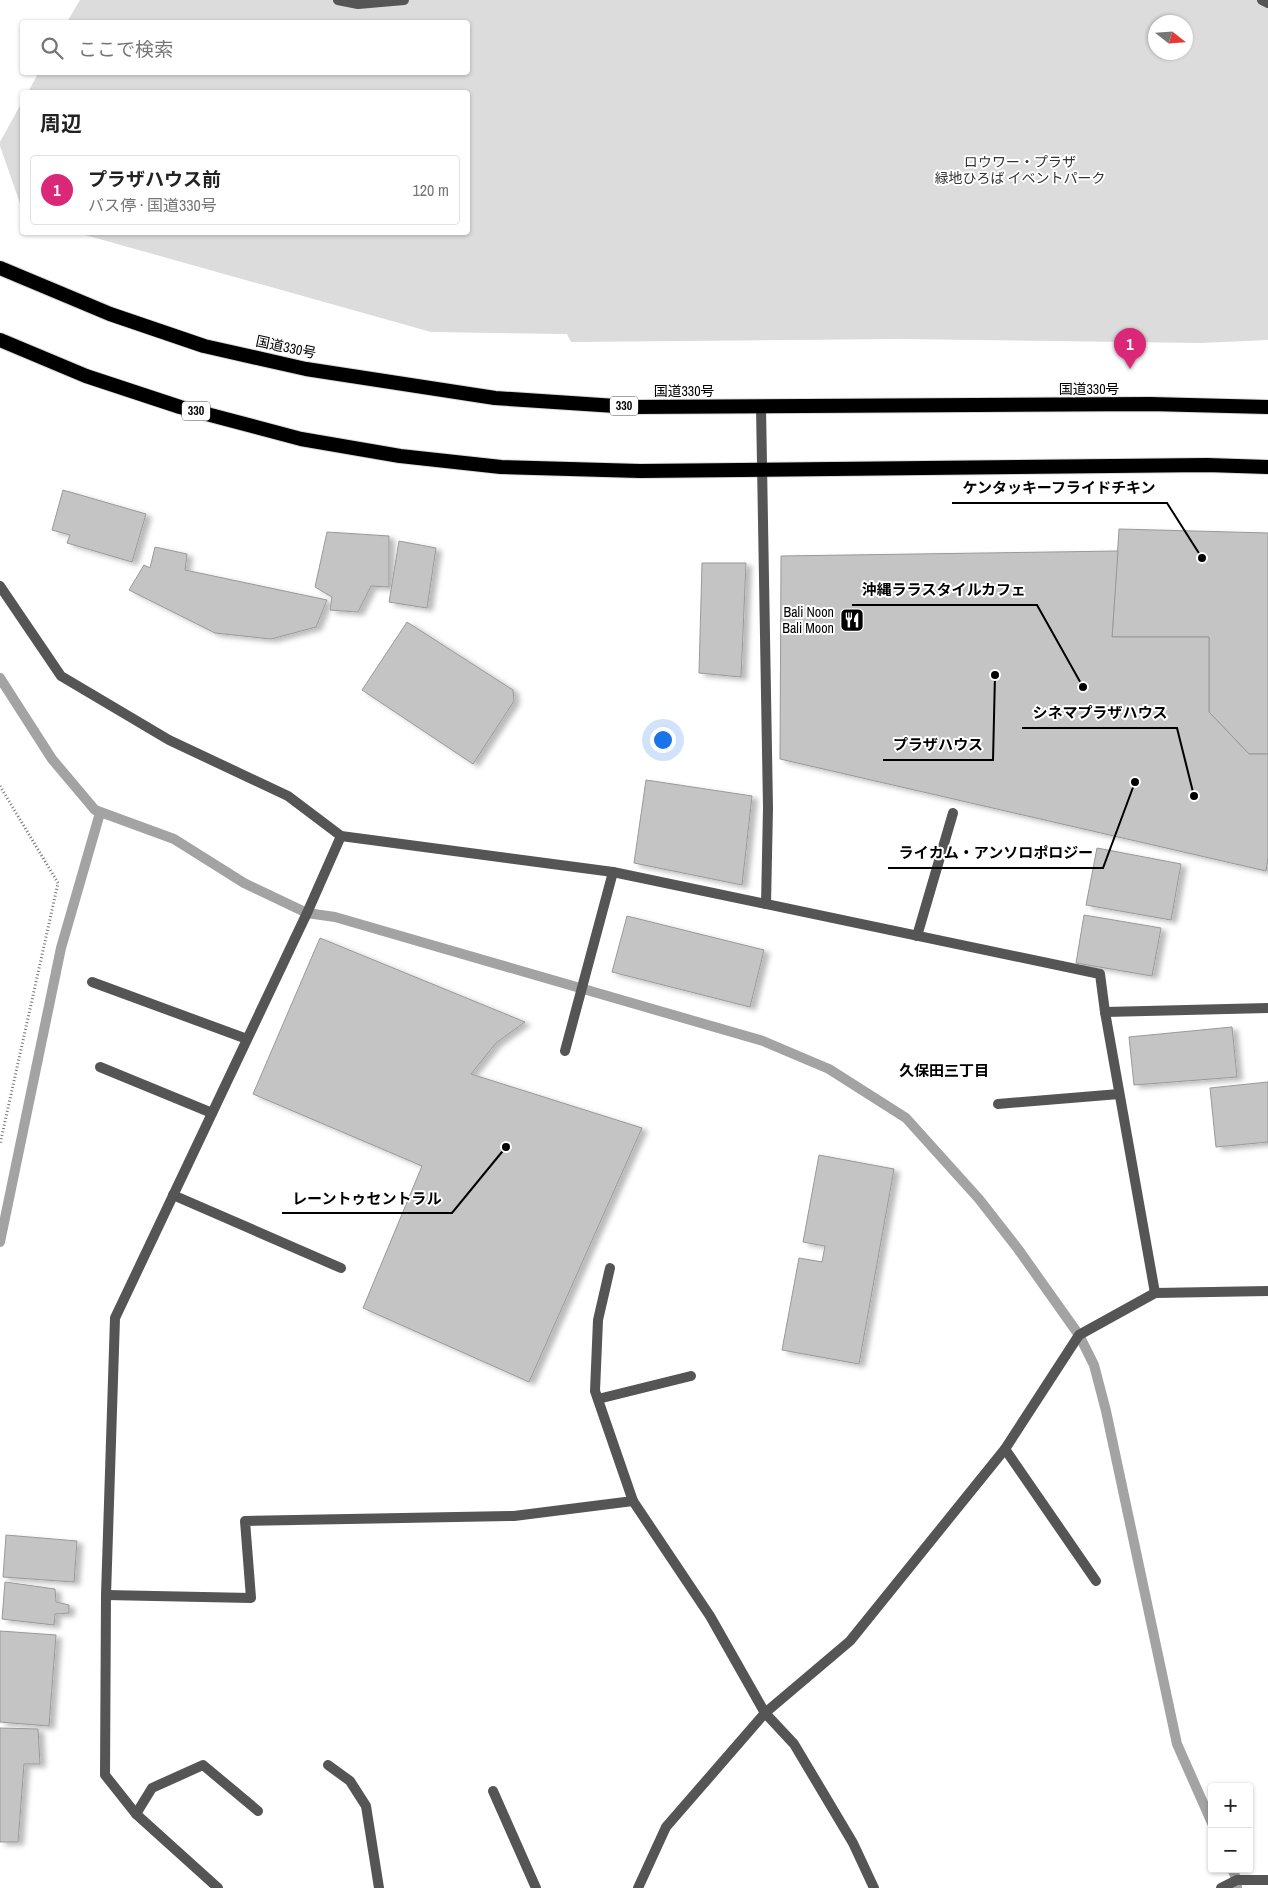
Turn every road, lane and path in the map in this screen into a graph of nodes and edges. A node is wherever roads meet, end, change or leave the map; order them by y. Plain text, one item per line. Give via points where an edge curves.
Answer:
1 (338, 0) edge
2 (404, 0) edge
3 (1262, 0) edge
4 (1268, 3) edge
5 (0, 268) edge
6 (0, 340) edge
7 (761, 407) junction
8 (1268, 407) edge
9 (1268, 467) edge
10 (763, 471) junction
11 (0, 586) edge
12 (0, 786) edge
13 (953, 813) dead end
14 (341, 836) junction
15 (612, 872) junction
16 (766, 904) junction
17 (917, 936) junction
18 (92, 982) dead end
19 (1268, 1008) edge
20 (1105, 1012) junction
21 (247, 1038) junction
22 (565, 1051) dead end
23 (100, 1067) dead end
24 (1119, 1094) junction
25 (998, 1104) dead end
26 (212, 1113) junction
27 (0, 1144) edge
28 (173, 1195) junction
29 (341, 1268) dead end
30 (610, 1268) dead end
31 (1268, 1291) edge
32 (1155, 1293) junction
33 (691, 1376) dead end
34 (598, 1399) junction
35 (1006, 1449) junction
36 (633, 1501) junction
37 (1096, 1581) dead end
38 (106, 1595) junction
39 (765, 1713) junction
40 (328, 1764) dead end
41 (494, 1791) dead end
42 (258, 1811) dead end
43 (136, 1814) junction
44 (1268, 1880) edge
45 (218, 1888) edge
46 (379, 1888) edge
47 (536, 1888) edge
48 (638, 1888) edge
49 (874, 1888) edge
50 (1222, 1888) edge

1 - 2 street via 358,4
3 - 4 street
5 - 7 highway, 国道330号 / 330 via 110,314 204,346 306,369 495,398 632,407
6 - 10 highway, 330 via 86,376 180,407 301,439 400,456 500,467
7 - 8 highway, 国道330号 / 330 via 1150,404
7 - 10 street
9 - 10 highway, 330
10 - 16 street via 768,808
11 - 14 street via 61,676 169,740 288,796
12 - 27 path via 58,882
13 - 17 street
14 - 15 street
14 - 21 street
15 - 16 street
15 - 22 street
16 - 17 street
17 - 20 street via 1100,974
18 - 21 street
19 - 20 street
20 - 24 street
21 - 26 street
23 - 26 street
24 - 25 street
24 - 32 street
26 - 28 street
28 - 29 street
28 - 38 street via 115,1318
30 - 34 street via 598,1320 595,1390
31 - 32 street
32 - 35 street via 1079,1335
33 - 34 street
34 - 36 street
35 - 37 street
35 - 39 street via 850,1641
36 - 38 street via 514,1516 245,1521 251,1598
36 - 39 street via 710,1616
38 - 43 street via 104,1775
39 - 48 street via 666,1827
39 - 49 street via 794,1744 853,1843
40 - 46 street via 350,1781 366,1806
41 - 47 street
42 - 43 street via 203,1765 152,1788
43 - 45 street
44 - 50 street via 1237,1880

